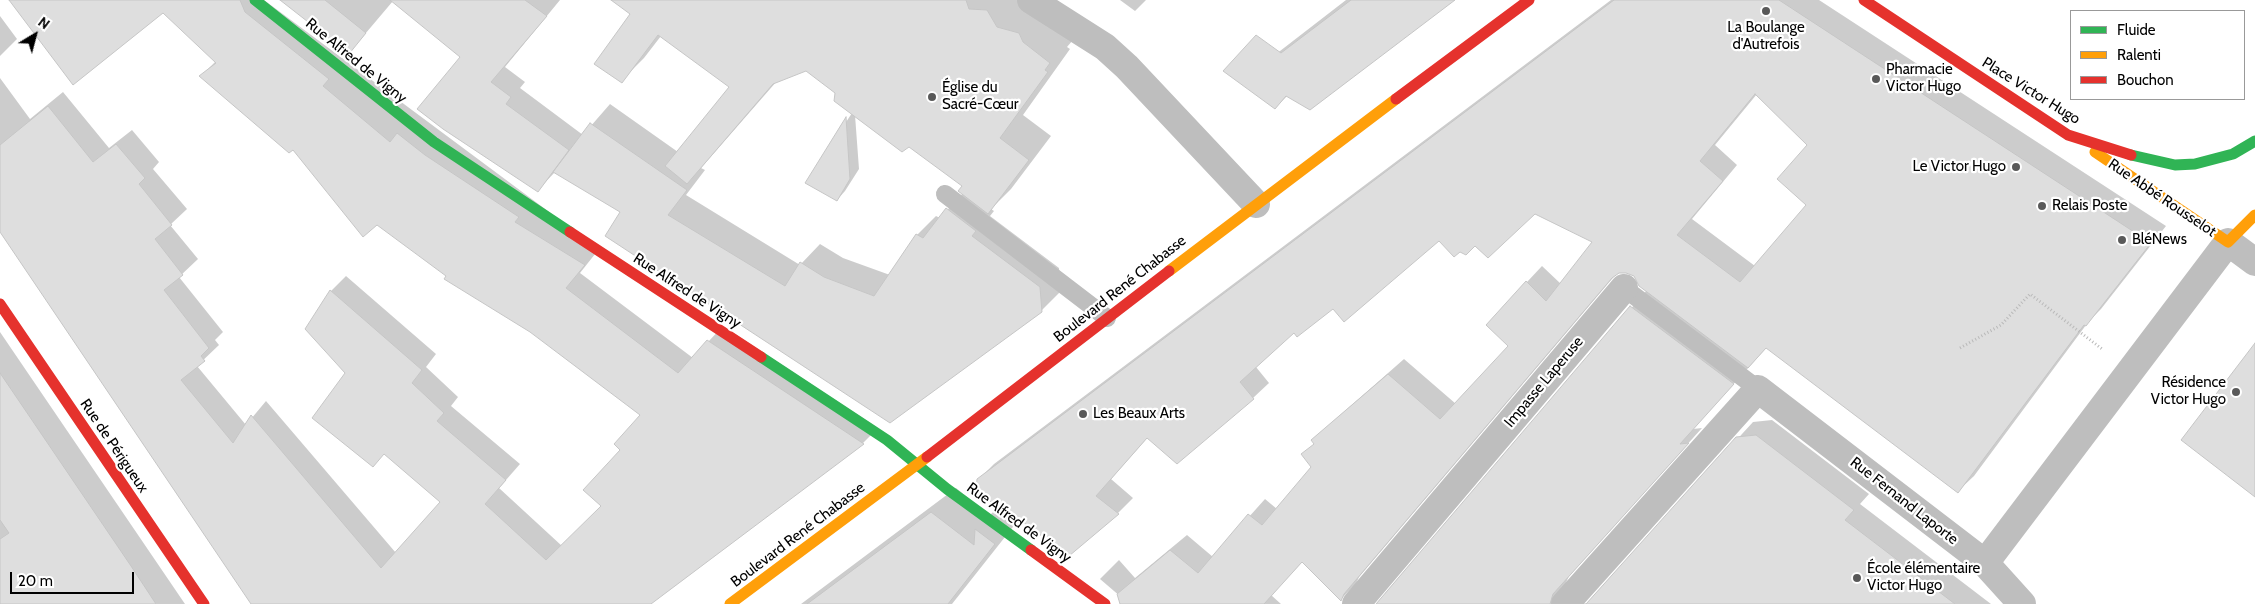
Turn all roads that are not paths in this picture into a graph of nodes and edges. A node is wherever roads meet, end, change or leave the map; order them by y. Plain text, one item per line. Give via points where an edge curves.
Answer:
1 (255, 0) edge
2 (1031, 0) edge
3 (1529, 0) edge
4 (1864, 0) edge
5 (2068, 135) junction
6 (2255, 141) edge
7 (945, 194) dead end
8 (1256, 204) junction
9 (2255, 215) edge
10 (2228, 242) junction
11 (2255, 262) edge
12 (1624, 288) joint
13 (0, 304) edge
14 (1107, 318) junction
15 (1758, 389) junction
16 (917, 464) junction
17 (1985, 563) junction
18 (204, 604) edge
19 (730, 604) edge
20 (1105, 604) edge
21 (1356, 604) edge
22 (1565, 604) edge
23 (2022, 604) edge

1 - 16 main road, Rue Alfred de Vigny via 434,142 887,440
2 - 8 street via 1105,47
3 - 8 main road, Boulevard René Chabasse
4 - 5 main road, Place Victor Hugo
5 - 6 main road, Place Victor Hugo via 2175,165 2195,164 2233,154
5 - 10 main road, Rue Abbé Rousselot
7 - 14 lane
8 - 14 main road, Boulevard René Chabasse
9 - 10 main road
10 - 11 street, Rue Abbé Rousselot
10 - 17 street
12 - 15 lane, Impasse Laperuse
12 - 21 street, Impasse Laperuse
13 - 18 main road, Rue de Périgueux
14 - 16 main road, Boulevard René Chabasse
15 - 17 street, Rue Fernand Laporte
15 - 22 street
16 - 19 main road, Boulevard René Chabasse
16 - 20 main road, Rue Alfred de Vigny
17 - 23 street, Rue Fernand Laporte

